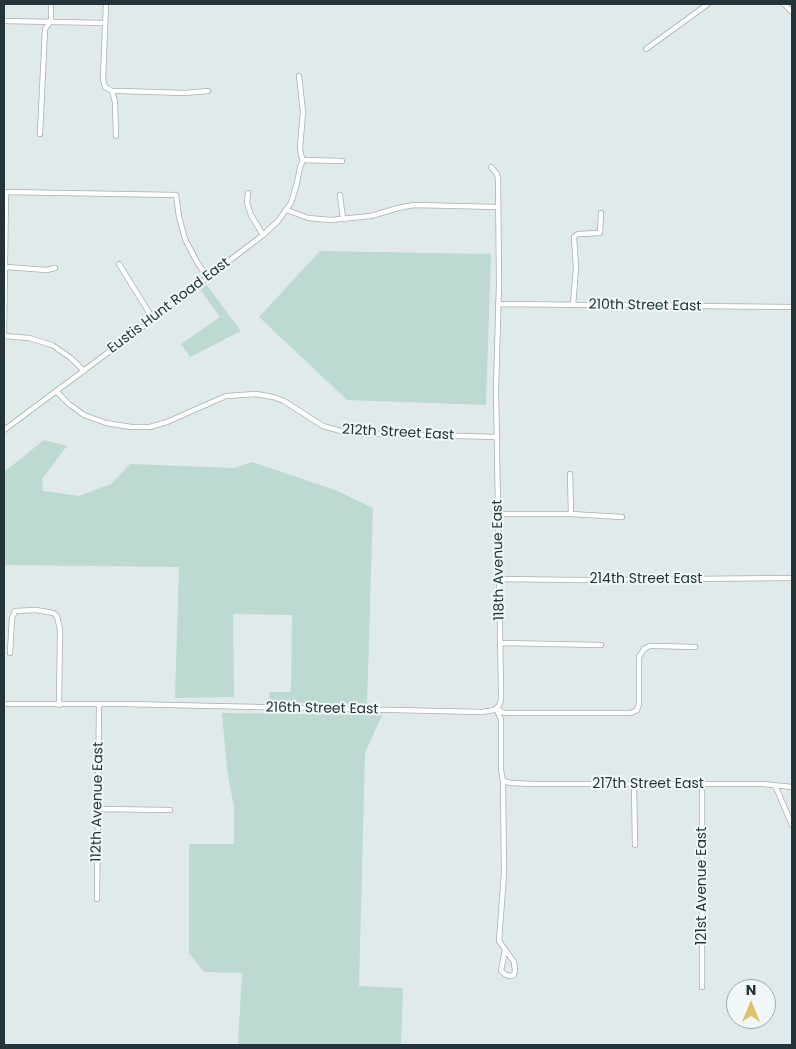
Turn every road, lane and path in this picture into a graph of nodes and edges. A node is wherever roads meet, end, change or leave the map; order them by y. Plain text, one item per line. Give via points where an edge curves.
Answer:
1 (51, 4) edge
2 (106, 4) edge
3 (708, 4) edge
4 (784, 4) edge
5 (792, 12) edge
6 (4, 20) edge
7 (50, 21) junction
8 (105, 23) junction
9 (646, 49) dead end
10 (299, 76) dead end
11 (110, 90) junction
12 (208, 91) dead end
13 (40, 134) dead end
14 (116, 136) dead end
15 (304, 160) junction
16 (342, 161) dead end
17 (491, 167) dead end
18 (248, 193) dead end
19 (340, 195) dead end
20 (498, 207) junction
21 (287, 210) junction
22 (601, 214) dead end
23 (343, 219) junction
24 (263, 235) junction
25 (120, 264) dead end
26 (6, 267) junction
27 (55, 268) dead end
28 (207, 277) junction
29 (498, 304) junction
30 (573, 305) junction
31 (792, 307) edge
32 (153, 319) junction
33 (4, 336) edge
34 (84, 371) junction
35 (56, 390) junction
36 (4, 430) edge
37 (497, 437) junction
38 (570, 474) dead end
39 (498, 514) junction
40 (571, 514) junction
41 (622, 516) dead end
42 (792, 578) edge
43 (500, 579) junction
44 (501, 643) junction
45 (600, 645) dead end
46 (695, 647) dead end
47 (10, 653) dead end
48 (4, 704) edge
49 (99, 704) junction
50 (59, 705) junction
51 (496, 708) junction
52 (503, 781) junction
53 (634, 784) junction
54 (702, 784) junction
55 (775, 785) junction
56 (792, 787) edge
57 (98, 809) junction
58 (170, 810) dead end
59 (792, 825) edge
60 (635, 845) dead end
61 (97, 899) dead end
62 (504, 950) junction
63 (702, 987) dead end

1 - 7 street
2 - 8 street
3 - 9 street
4 - 5 street
6 - 7 street
7 - 8 street
7 - 13 street via 45,29
8 - 11 street via 103,82
10 - 15 street via 303,112 301,155
11 - 12 street
11 - 14 street via 115,102
15 - 16 street
15 - 21 street, Eustis Hunt Road East
17 - 20 street, 118th Avenue East via 498,179
18 - 24 street via 251,215
19 - 23 street
20 - 23 street via 414,205 372,216
20 - 29 street, 118th Avenue East
21 - 23 street via 315,219
21 - 24 street, Eustis Hunt Road East
22 - 30 street via 600,233 574,237
24 - 28 street, Eustis Hunt Road East
25 - 32 street
26 - 27 street
26 - 28 street via 6,192 176,195 185,238
26 - 33 street
28 - 32 street, Eustis Hunt Road East
29 - 30 street, 210th Street East
29 - 37 street, 118th Avenue East
30 - 31 street, 210th Street East
32 - 34 street, Eustis Hunt Road East
33 - 34 street via 29,338 52,345
34 - 35 street, Eustis Hunt Road East
35 - 36 street, Eustis Hunt Road East
35 - 37 street, 212th Street East via 84,414 106,423 131,427 150,427 167,422 226,396 256,394 273,397 323,426 348,433
37 - 39 street, 118th Avenue East
38 - 40 street
39 - 40 street
39 - 43 street, 118th Avenue East
40 - 41 street
42 - 43 street, 214th Street East
43 - 44 street, 118th Avenue East
44 - 45 street
44 - 51 street, 118th Avenue East via 501,700
46 - 51 street, 216th Street East via 650,646 644,649 639,657 639,704 634,712 504,713
47 - 50 street via 15,611 36,610 57,616 60,630
48 - 50 street, 216th Street East
49 - 50 street, 216th Street East
49 - 51 street, 216th Street East via 482,712
49 - 57 street, 112th Avenue East
51 - 52 street, 118th Avenue East via 501,720
52 - 53 street, 217th Street East via 518,784
52 - 62 street, 118th Avenue East via 504,873 499,941
53 - 54 street, 217th Street East
53 - 60 street
54 - 55 street, 217th Street East
54 - 63 street, 121st Avenue East
55 - 56 street, 217th Street East
55 - 59 street
57 - 58 street
57 - 61 street, 112th Avenue East
62 - 62 street, 118th Avenue East via 514,962 514,975 501,971

